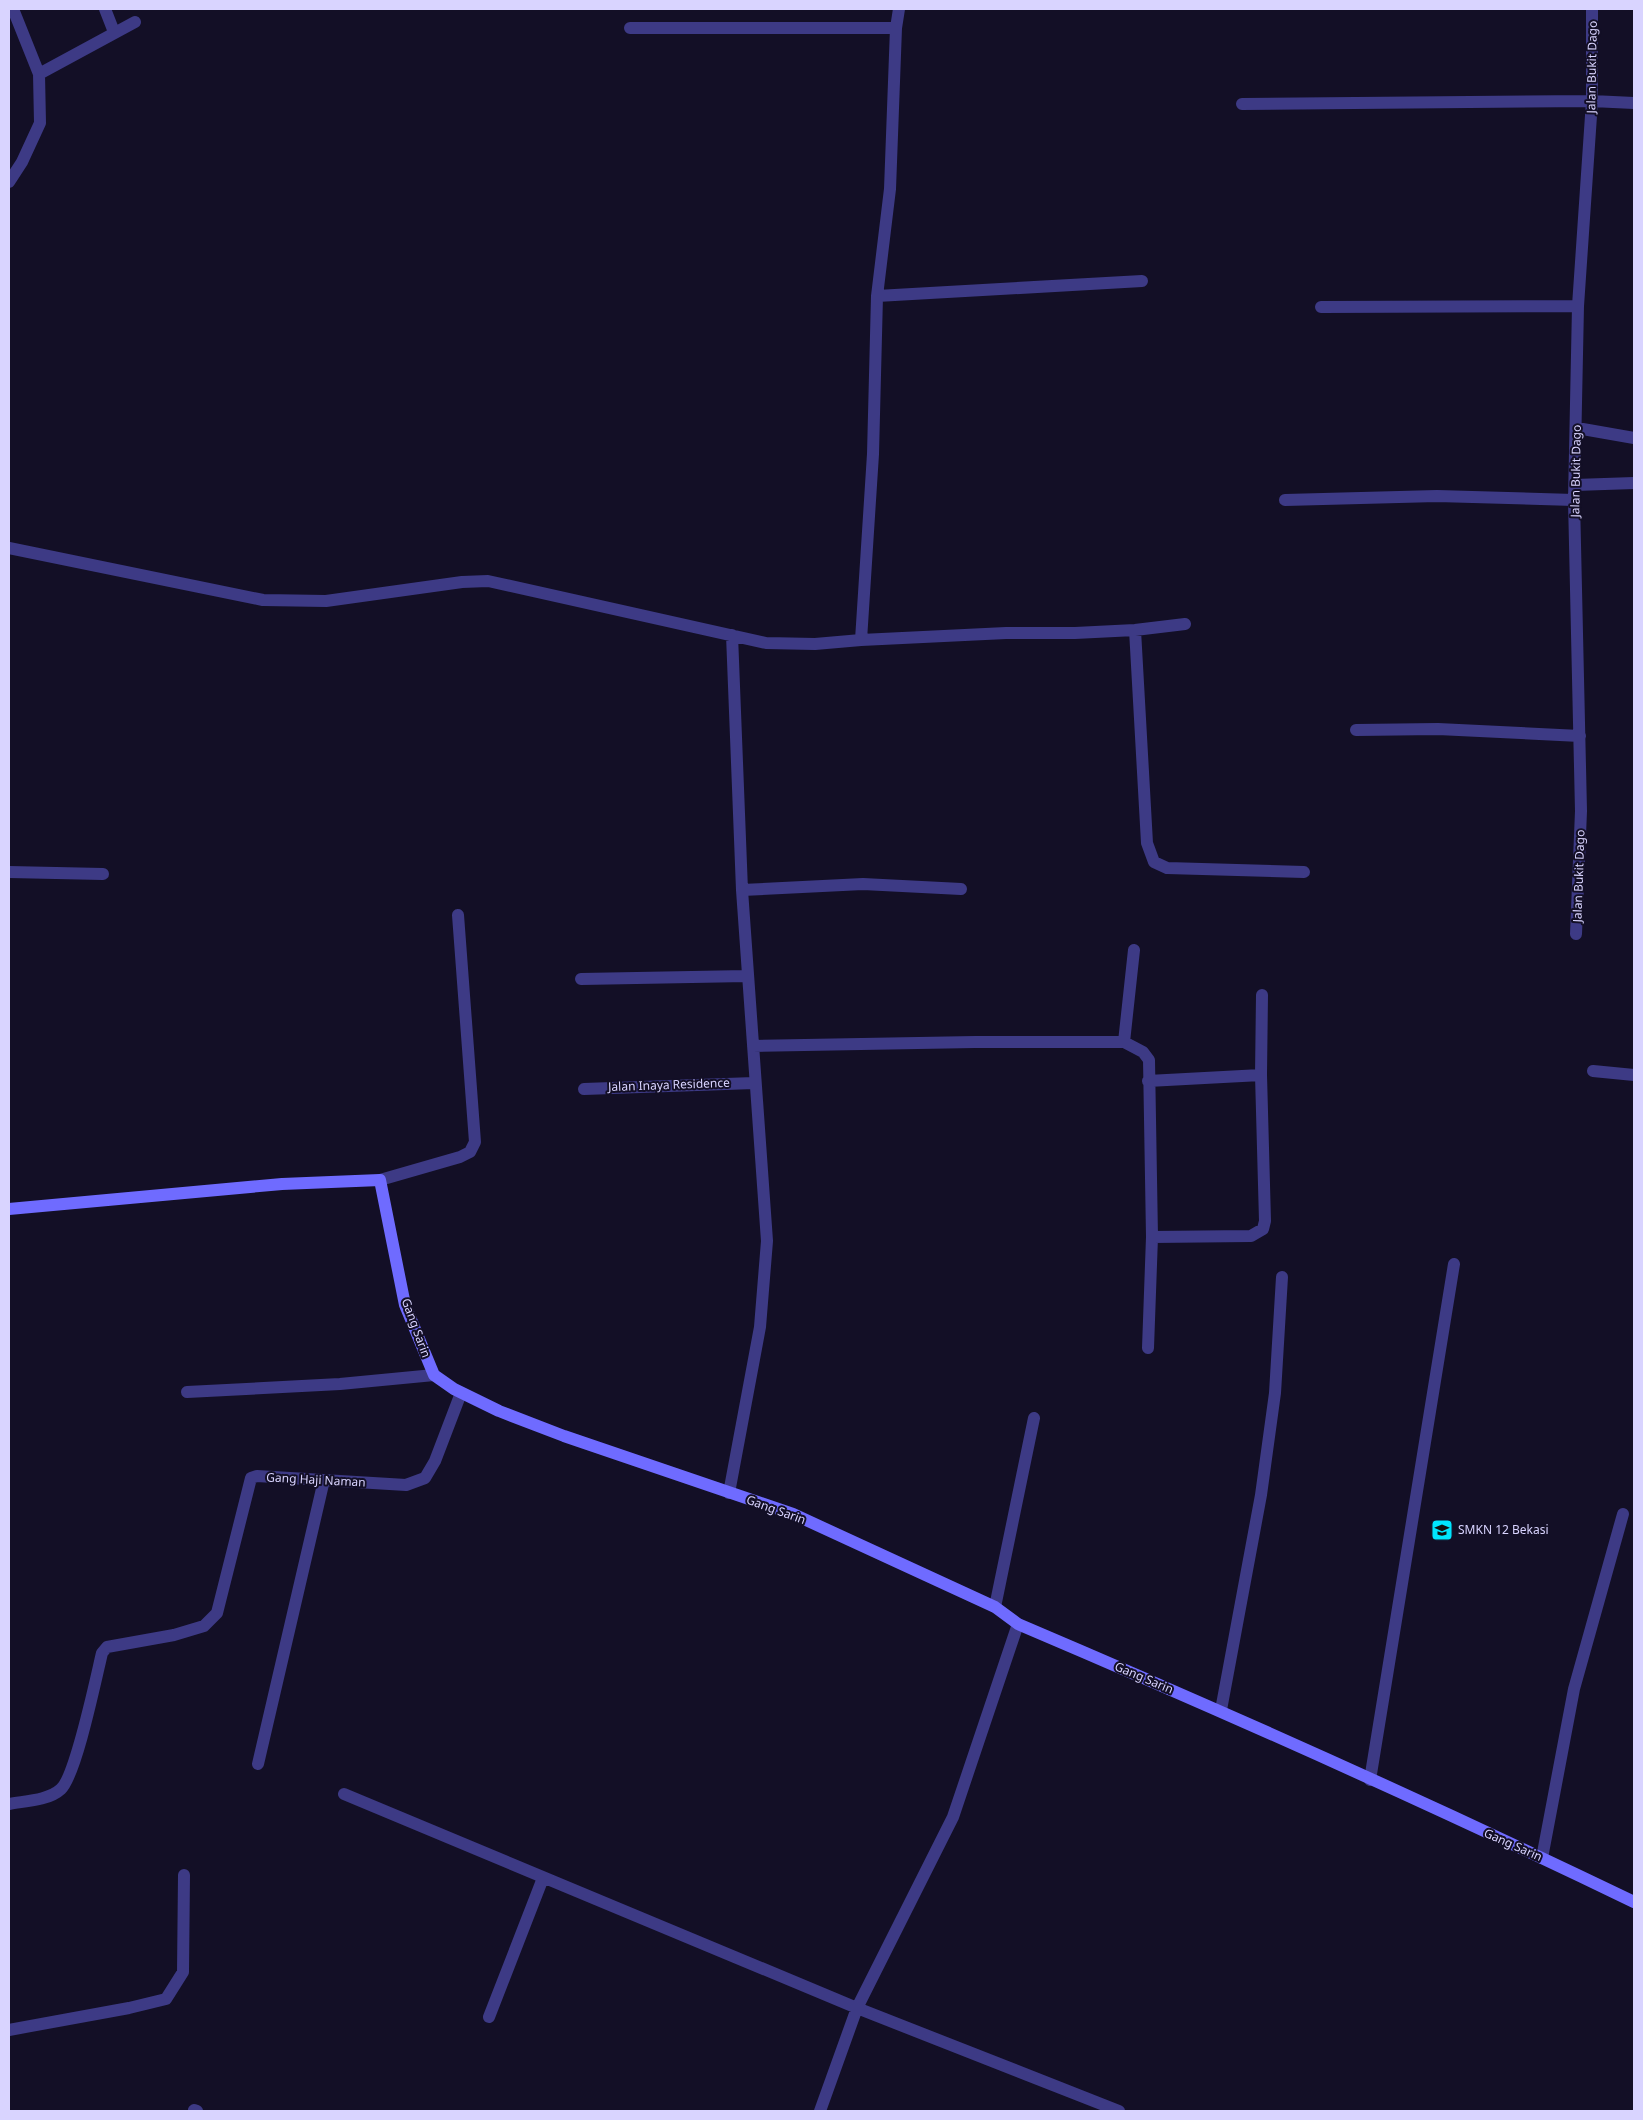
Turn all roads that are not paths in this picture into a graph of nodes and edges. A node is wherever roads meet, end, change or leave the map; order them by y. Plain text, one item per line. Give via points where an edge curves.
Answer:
1 (13, 9) edge
2 (105, 9) edge
3 (899, 9) edge
4 (1592, 9) edge
5 (135, 22) dead end
6 (630, 28) dead end
7 (896, 28) junction
8 (114, 32) junction
9 (39, 74) junction
10 (1592, 101) junction
11 (1634, 103) edge
12 (1242, 104) dead end
13 (9, 182) edge
14 (1142, 280) dead end
15 (877, 296) junction
16 (1578, 306) junction
17 (1321, 307) dead end
18 (1577, 428) junction
19 (1634, 438) edge
20 (1634, 483) edge
21 (1575, 485) junction
22 (1285, 500) dead end
23 (1574, 500) junction
24 (9, 548) edge
25 (1185, 624) dead end
26 (1135, 630) junction
27 (732, 635) junction
28 (861, 640) junction
29 (1356, 730) dead end
30 (1580, 736) junction
31 (9, 872) edge
32 (1304, 872) dead end
33 (103, 874) dead end
34 (961, 889) dead end
35 (742, 890) junction
36 (458, 915) dead end
37 (1576, 934) dead end
38 (1134, 950) dead end
39 (747, 976) junction
40 (581, 979) dead end
41 (1262, 995) dead end
42 (1124, 1042) junction
43 (753, 1046) junction
44 (1593, 1071) dead end
45 (1261, 1075) junction
46 (1634, 1075) edge
47 (1148, 1081) junction
48 (754, 1083) junction
49 (584, 1089) dead end
50 (380, 1180) junction
51 (9, 1209) edge
52 (1152, 1237) junction
53 (1454, 1264) dead end
54 (1282, 1277) dead end
55 (1148, 1348) dead end
56 (434, 1375) junction
57 (187, 1392) dead end
58 (461, 1393) junction
59 (1034, 1418) dead end
60 (324, 1480) junction
61 (728, 1493) junction
62 (1623, 1514) dead end
63 (995, 1608) junction
64 (1018, 1624) junction
65 (1221, 1710) junction
66 (258, 1764) dead end
67 (1370, 1780) junction
68 (344, 1794) dead end
69 (9, 1804) edge
70 (1542, 1858) junction
71 (184, 1875) dead end
72 (543, 1878) junction
73 (1634, 1902) edge
74 (857, 2008) junction
75 (488, 2017) dead end
76 (9, 2030) edge
77 (820, 2111) edge
78 (1119, 2111) edge

1 - 9 street
2 - 8 street
3 - 7 street
4 - 10 street, Jalan Bukit Dago
5 - 8 street
6 - 7 street
7 - 15 street via 890,189
8 - 9 street
9 - 13 street via 40,122
10 - 11 street
10 - 12 street
10 - 16 street, Jalan Bukit Dago
14 - 15 street
15 - 28 street via 873,454
16 - 17 street
16 - 18 street, Jalan Bukit Dago
18 - 19 street
18 - 21 street, Jalan Bukit Dago
20 - 21 street
21 - 23 street, Jalan Bukit Dago
22 - 23 street via 1437,496
23 - 30 street, Jalan Bukit Dago
24 - 27 street via 263,600 326,602 488,581
25 - 26 street
26 - 28 street
26 - 32 street via 1147,843 1154,862 1167,868
27 - 28 street via 766,643 815,644
27 - 35 street
29 - 30 street via 1438,729
30 - 37 street, Jalan Bukit Dago via 1581,812
31 - 33 street
34 - 35 street via 863,884
35 - 39 street
36 - 50 street via 475,1142 470,1152 460,1157
38 - 42 street
39 - 40 street
39 - 43 street
41 - 45 street
42 - 43 street
42 - 47 street via 1143,1052 1148,1060
43 - 48 street
44 - 46 street
45 - 47 street
45 - 52 street via 1263,1229 1250,1236
47 - 52 street
48 - 49 street, Jalan Inaya Residence
48 - 61 street via 767,1241 760,1327
50 - 51 street via 282,1184
50 - 56 street, Gang Sarin via 405,1305
52 - 55 street
53 - 67 street
54 - 65 street via 1274,1393 1261,1495
56 - 57 street via 340,1384
56 - 58 street, Gang Sarin
58 - 60 street, Gang Haji Naman via 435,1461 425,1478 406,1485
58 - 61 street, Gang Sarin via 564,1436
59 - 63 street
60 - 66 street
60 - 69 street, Gang Haji Naman via 251,1478 217,1613 204,1626 107,1647 102,1653 72,1769 60,1789 43,1798
61 - 63 street, Gang Sarin via 793,1514
62 - 70 street via 1574,1690
63 - 64 street, Gang Sarin
64 - 65 street, Gang Sarin
64 - 74 street via 953,1817
65 - 67 street, Gang Sarin
67 - 70 street, Gang Sarin
68 - 72 street
70 - 73 street, Gang Sarin
71 - 76 street via 183,1972 166,1999
72 - 74 street
72 - 75 street
74 - 77 street
74 - 78 street

